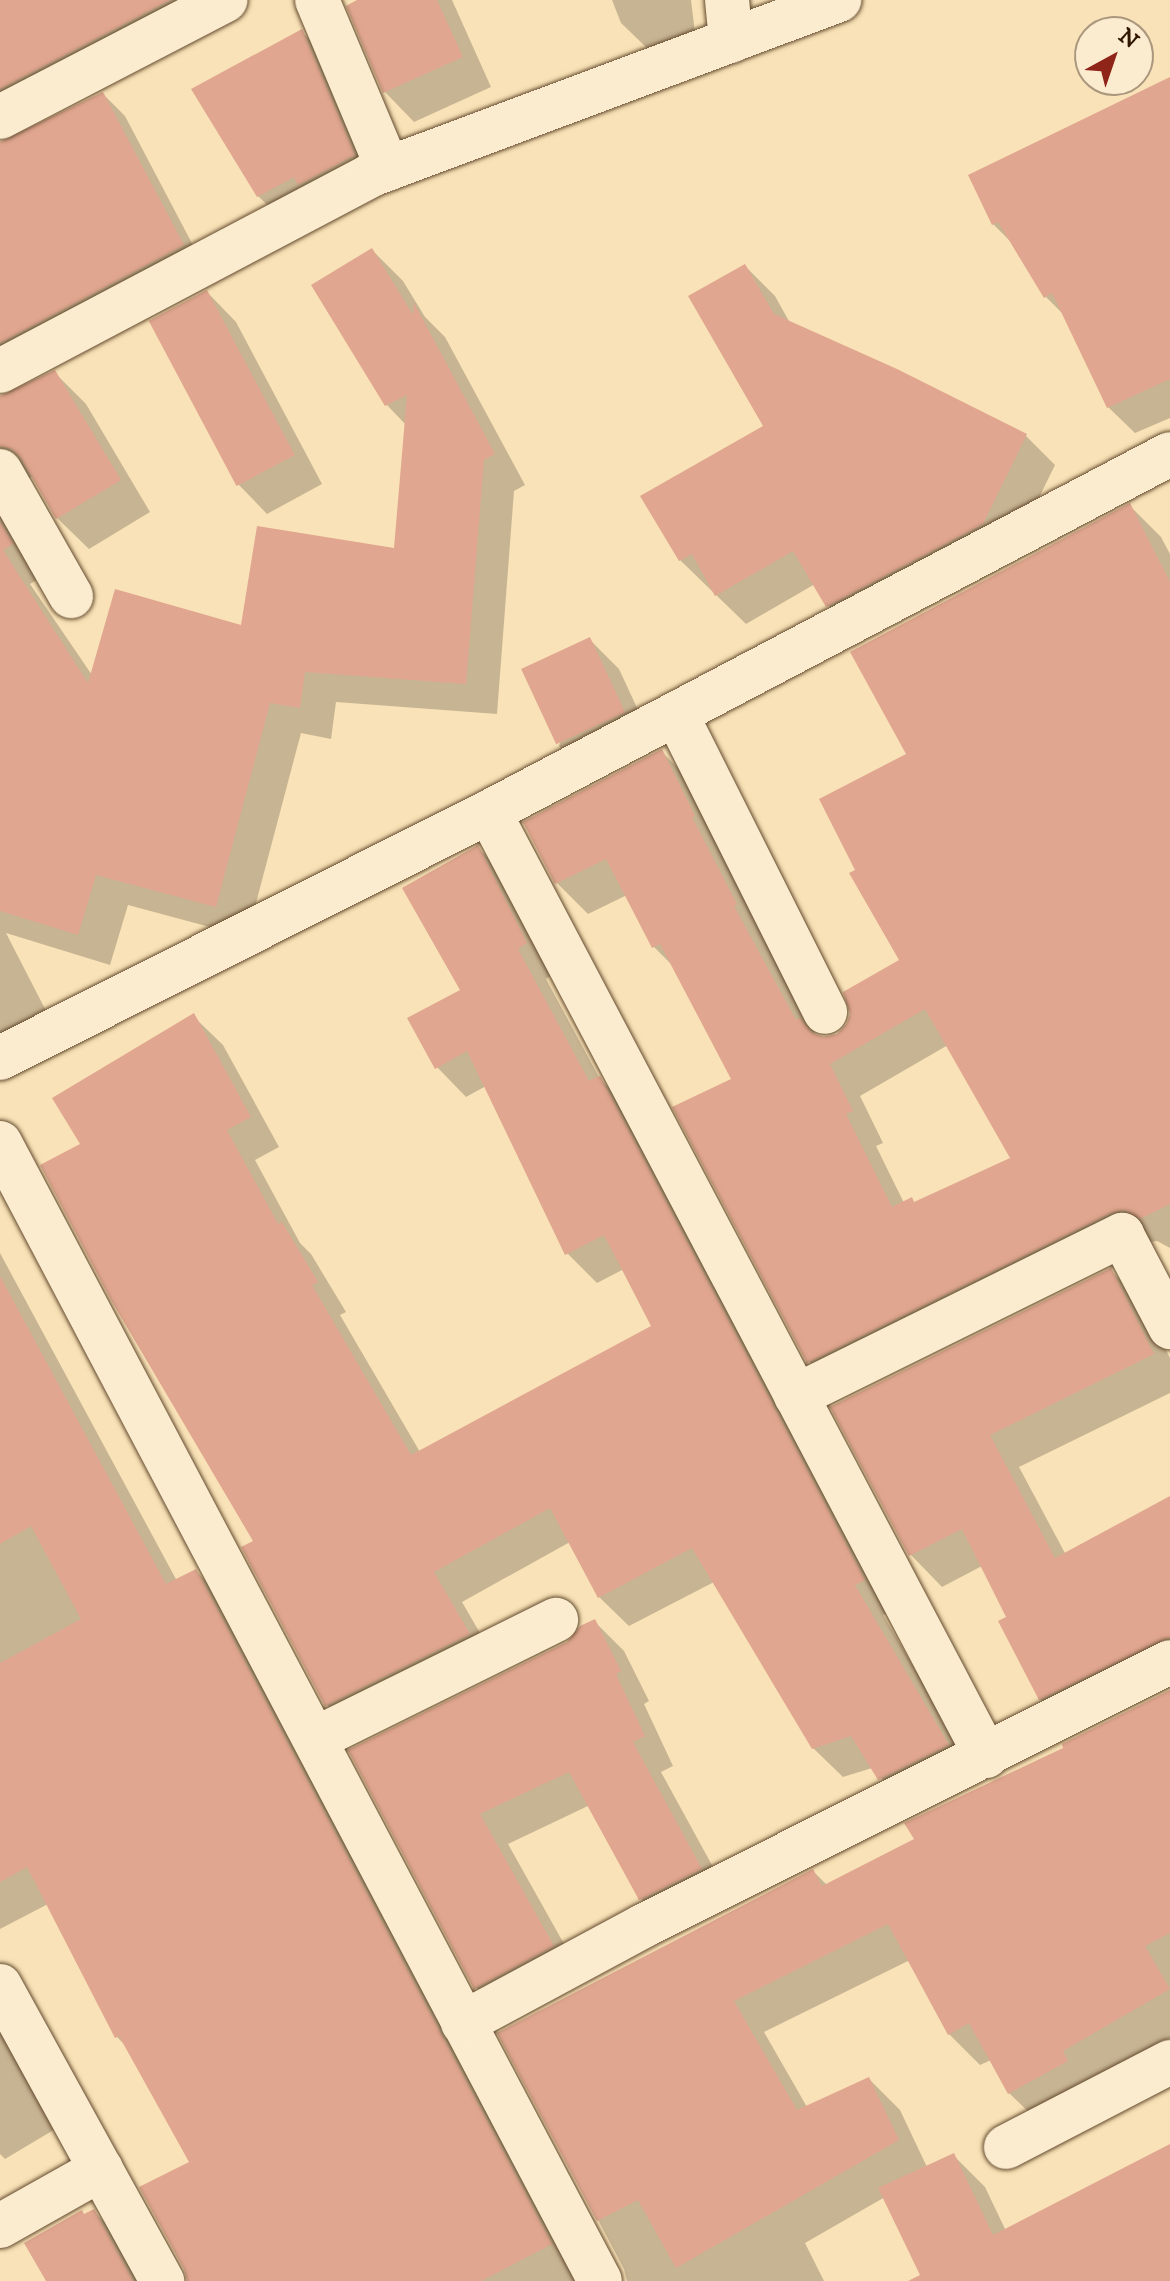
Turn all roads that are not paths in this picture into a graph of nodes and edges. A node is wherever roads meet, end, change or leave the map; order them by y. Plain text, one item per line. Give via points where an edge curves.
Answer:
1 (226, 0) edge
2 (317, 0) edge
3 (839, 0) edge
4 (729, 20) edge
5 (0, 117) edge
6 (388, 169) junction
7 (0, 371) edge
8 (1170, 454) edge
9 (0, 471) edge
10 (71, 596) dead end
11 (676, 714) junction
12 (489, 812) junction
13 (825, 1012) dead end
14 (0, 1058) edge
15 (0, 1143) edge
16 (1170, 1327) edge
17 (796, 1396) junction
18 (556, 1620) dead end
19 (1170, 1662) edge
20 (315, 1739) junction
21 (986, 1756) junction
22 (0, 1986) edge
23 (463, 2023) junction
24 (1170, 2062) edge
25 (1006, 2147) dead end
26 (101, 2169) junction
27 (0, 2226) edge
28 (162, 2281) edge
29 (600, 2281) edge

1 - 5 street
2 - 6 street
3 - 4 street
4 - 6 street
6 - 7 street
8 - 11 street
9 - 10 street
11 - 12 street
11 - 13 street
12 - 14 street
12 - 17 street
15 - 20 street
16 - 17 street via 1122,1235
17 - 21 street
18 - 20 street
19 - 21 street
20 - 23 street
21 - 23 street via 643,1926
22 - 26 street
23 - 29 street
24 - 25 street
26 - 27 street
26 - 28 street

